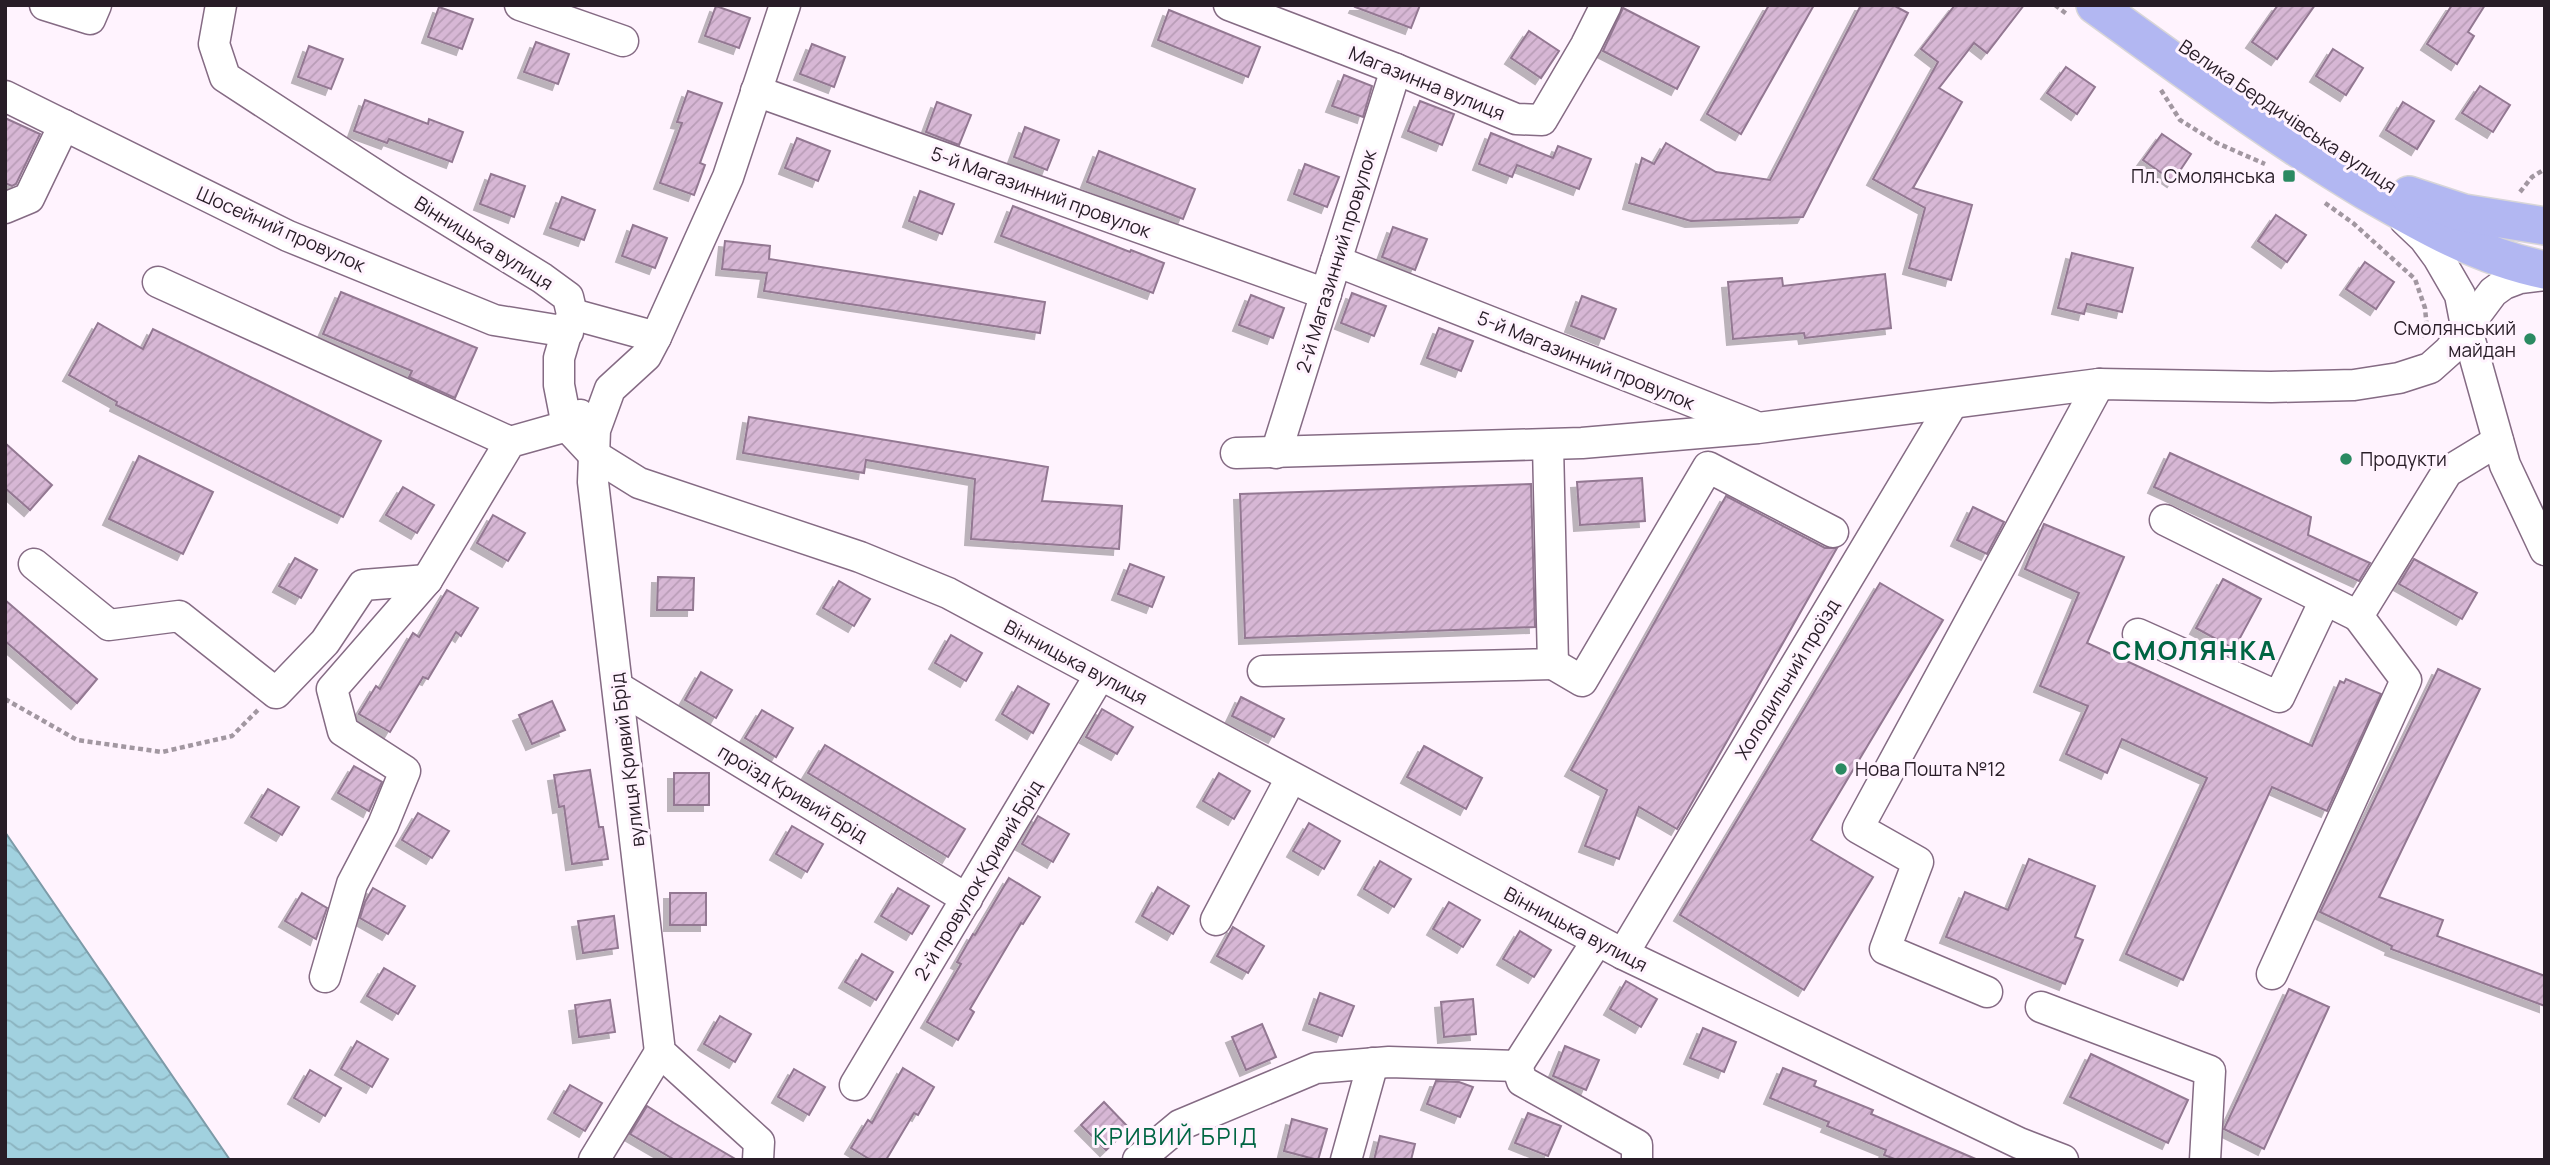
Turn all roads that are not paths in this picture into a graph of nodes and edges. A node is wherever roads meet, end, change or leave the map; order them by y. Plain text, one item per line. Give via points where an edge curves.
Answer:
1 (45, 5) edge
2 (96, 5) edge
3 (221, 5) edge
4 (520, 5) edge
5 (785, 5) edge
6 (1229, 5) edge
7 (1606, 5) edge
8 (2126, 5) edge
9 (2085, 13) edge
10 (622, 41) dead end
11 (1396, 69) junction
12 (756, 91) junction
13 (5, 96) edge
14 (64, 125) junction
15 (2390, 205) junction
16 (5, 208) edge
17 (2498, 220) junction
18 (2545, 226) edge
19 (2487, 254) junction
20 (1336, 261) junction
21 (2545, 270) edge
22 (2545, 275) edge
23 (159, 282) dead end
24 (1326, 293) junction
25 (570, 323) junction
26 (2466, 326) junction
27 (656, 337) junction
28 (2099, 384) junction
29 (610, 389) junction
30 (1952, 404) junction
31 (567, 426) junction
32 (1758, 428) junction
33 (510, 442) junction
34 (1548, 445) junction
35 (1236, 453) dead end
36 (1276, 453) junction
37 (2501, 453) junction
38 (594, 455) junction
39 (2545, 507) edge
40 (2165, 520) dead end
41 (1833, 533) dead end
42 (2545, 550) edge
43 (34, 564) dead end
44 (427, 580) junction
45 (2325, 600) junction
46 (2358, 616) junction
47 (2138, 634) dead end
48 (1553, 664) junction
49 (1263, 671) dead end
50 (1100, 675) junction
51 (618, 688) junction
52 (1291, 778) junction
53 (967, 899) junction
54 (1216, 920) dead end
55 (1610, 948) junction
56 (2272, 974) dead end
57 (325, 977) dead end
58 (1987, 992) dead end
59 (2040, 1007) dead end
60 (660, 1052) junction
61 (1373, 1063) junction
62 (1517, 1066) junction
63 (855, 1085) dead end
64 (594, 1160) edge
65 (758, 1160) edge
66 (1138, 1160) edge
67 (1346, 1160) edge
68 (1637, 1160) edge
69 (2063, 1160) edge
70 (2205, 1160) edge

1 - 2 street via 90,19
3 - 25 street, Вінницька вулиця via 214,44 225,77 542,278 568,297
4 - 10 street
5 - 12 street, вулиця Кривий Брід
6 - 11 street, Магазинна вулиця
7 - 11 street, Магазинна вулиця via 1542,120 1516,119
8 - 17 main road, Велика Бердичівська вулиця via 2244,91 2396,189 2429,203
9 - 15 main road, Велика Бердичівська вулиця
11 - 20 street, 2-й Магазинний провулок
12 - 24 street, 5-й Магазинний провулок
12 - 27 street, вулиця Кривий Брід via 728,177
13 - 14 street, Шосейний провулок
14 - 16 street via 29,198
14 - 25 street, Шосейний провулок via 288,236 494,320
15 - 19 main road
15 - 26 street via 2424,238 2449,273 2460,295
17 - 18 main road
17 - 19 street
19 - 21 main road
19 - 26 street
20 - 24 street, 2-й Магазинний провулок
20 - 32 street, 5-й Магазинний провулок
22 - 26 street via 2504,284
23 - 33 street
24 - 36 street, 2-й Магазинний провулок
25 - 27 street, Шосейний провулок
25 - 31 street via 559,358
26 - 28 street via 2430,368 2399,378 2354,385 2271,387
26 - 37 street
27 - 29 street, вулиця Кривий Брід via 646,356
28 - 30 street
28 - 58 street via 1858,828 1918,862 1885,949
29 - 31 street
29 - 38 street, вулиця Кривий Брід via 595,430
30 - 32 street
30 - 55 street, Холодильний проїзд
31 - 33 street
31 - 38 street, Вінницька вулиця
32 - 34 street
33 - 44 street
34 - 36 street
34 - 48 street
35 - 36 street
37 - 39 street
37 - 42 street
37 - 46 street via 2447,472
38 - 50 street, Вінницька вулиця via 639,483 860,556 948,593
38 - 51 street, вулиця Кривий Брід via 593,482
40 - 45 street
41 - 48 street via 1708,467 1582,681
43 - 44 street via 109,625 179,616 276,692 324,642 363,585
44 - 57 street via 332,690 342,731 405,771 352,884
45 - 46 street
45 - 47 street via 2278,697
46 - 56 street via 2406,680
48 - 49 street
50 - 52 street, Вінницька вулиця
50 - 53 street, 2-й провулок Кривий Брід
51 - 53 street, проїзд Кривий Брід
51 - 60 street, вулиця Кривий Брід
52 - 54 street
52 - 55 street, Вінницька вулиця
53 - 63 street, 2-й провулок Кривий Брід
55 - 62 street, Холодильний проїзд
55 - 69 street, Вінницька вулиця
59 - 70 street via 2210,1071
60 - 64 street
60 - 65 street via 759,1142
61 - 62 street
61 - 66 street via 1316,1068 1180,1125
61 - 67 street
62 - 68 street via 1522,1081 1637,1145

